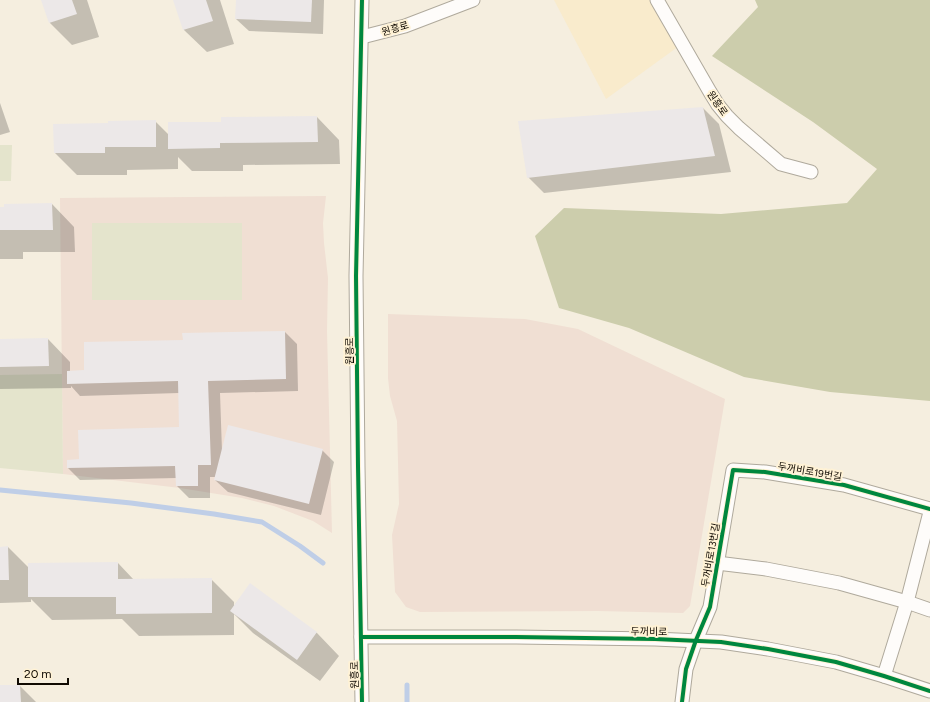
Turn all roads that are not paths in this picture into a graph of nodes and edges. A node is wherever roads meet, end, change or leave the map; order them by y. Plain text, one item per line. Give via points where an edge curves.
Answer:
1 (362, 0) edge
2 (473, 0) edge
3 (657, 0) edge
4 (362, 37) junction
5 (811, 172) dead end
6 (733, 470) joint
7 (930, 509) edge
8 (930, 512) edge
9 (717, 563) junction
10 (907, 602) junction
11 (930, 610) edge
12 (361, 637) junction
13 (696, 640) junction
14 (884, 676) junction
15 (930, 691) edge
16 (362, 702) edge
17 (682, 702) edge

1 - 4 street, 원흥로
2 - 4 street, 원흥로 via 405,26
3 - 5 street, 원흥로 via 710,92 727,116 781,164
4 - 12 street, 원흥로 via 356,276
6 - 7 street, 두꺼비로19번길 via 765,472 844,485
6 - 9 street, 두꺼비로13번길
8 - 10 street
9 - 10 street via 766,569 839,583
9 - 13 street, 두꺼비로13번길 via 710,607
10 - 11 street
10 - 14 street
12 - 13 street, 두꺼비로
12 - 16 street, 원흥로
13 - 14 street, 두꺼비로 via 768,649 836,662
13 - 17 street, 두꺼비로13번길 via 686,669
14 - 15 street, 두꺼비로

